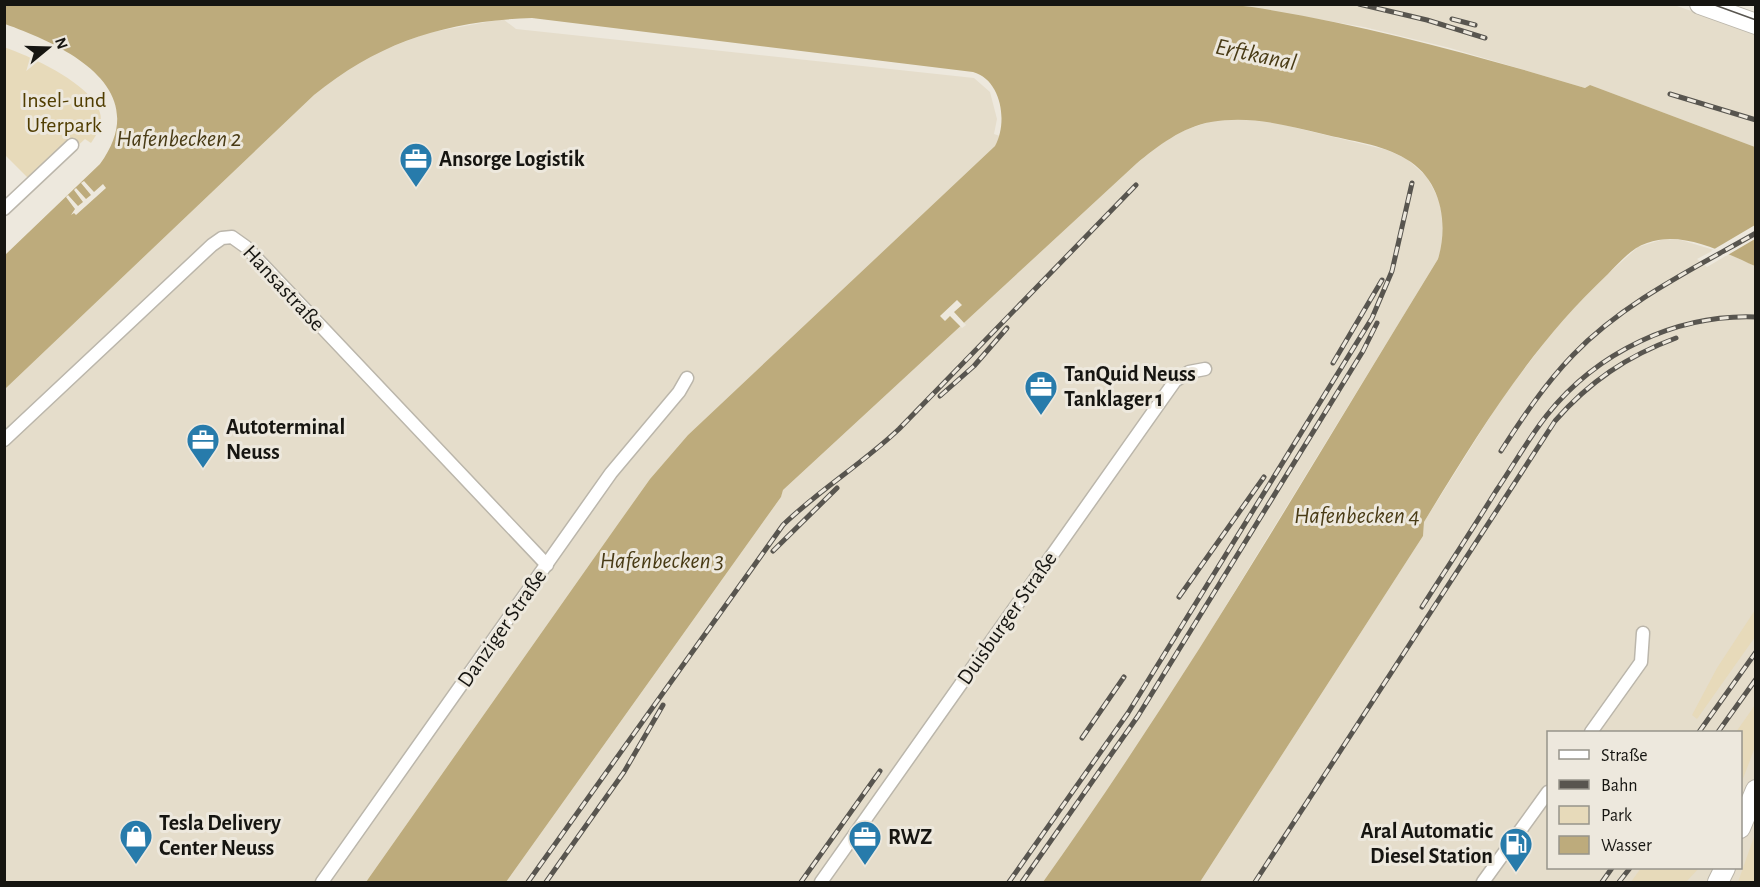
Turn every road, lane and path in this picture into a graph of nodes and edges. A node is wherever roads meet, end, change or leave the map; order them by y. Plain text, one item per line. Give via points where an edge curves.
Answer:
1 (1700, 4) edge
2 (1737, 4) edge
3 (1755, 11) edge
4 (1755, 24) edge
5 (72, 145) dead end
6 (4, 209) edge
7 (1205, 369) dead end
8 (687, 378) dead end
9 (4, 440) edge
10 (547, 565) junction
11 (1643, 633) dead end
12 (1593, 731) edge
13 (1755, 790) edge
14 (1547, 793) edge
15 (1742, 823) edge
16 (322, 882) edge
17 (821, 882) edge
18 (1483, 882) edge

1 - 4 main road
2 - 3 main road
5 - 6 street
7 - 17 street, Duisburger Straße via 1189,372 1175,381
8 - 10 street, Danziger Straße via 611,473
9 - 10 street, Hansastraße via 212,245 232,237
10 - 16 street, Danziger Straße
11 - 12 street via 1641,662
13 - 15 main road
14 - 18 street

